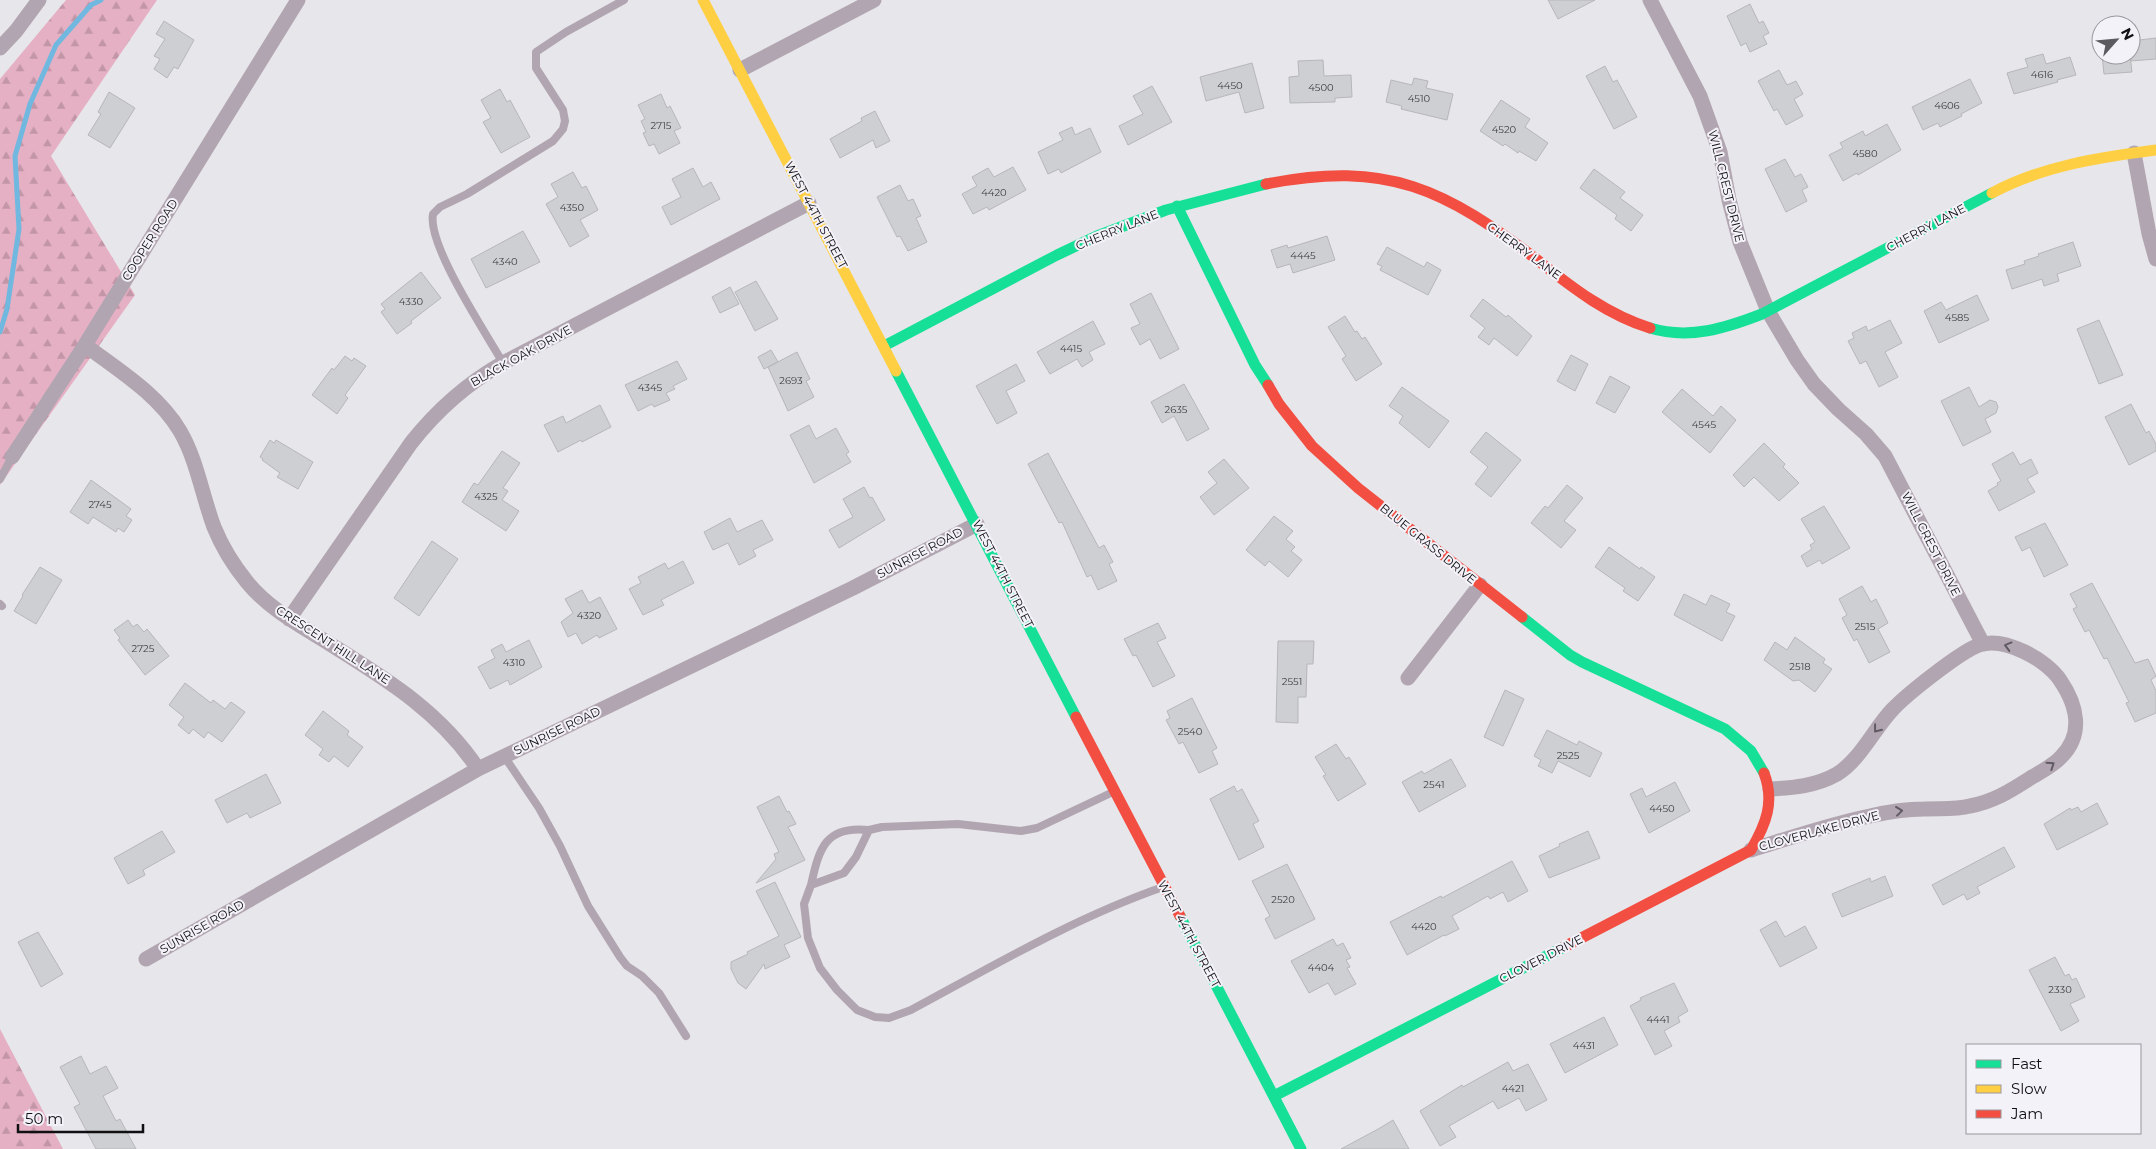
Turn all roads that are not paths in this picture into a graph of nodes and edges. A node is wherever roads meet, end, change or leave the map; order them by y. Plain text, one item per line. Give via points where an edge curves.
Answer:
1 (39, 0) edge
2 (298, 0) edge
3 (624, 0) edge
4 (703, 0) edge
5 (874, 0) edge
6 (1650, 0) edge
7 (0, 48) edge
8 (740, 70) junction
9 (2156, 150) edge
10 (2134, 153) junction
11 (809, 203) junction
12 (1177, 206) junction
13 (2156, 259) edge
14 (1768, 311) junction
15 (85, 345) junction
16 (884, 346) junction
17 (503, 363) junction
18 (12, 457) joint
19 (0, 479) edge
20 (977, 524) junction
21 (1480, 585) junction
22 (289, 619) junction
23 (1983, 644) junction
24 (1408, 678) dead end
25 (504, 756) junction
26 (478, 769) junction
27 (1770, 789) junction
28 (1115, 792) junction
29 (869, 830) junction
30 (1750, 850) junction
31 (811, 885) junction
32 (1165, 886) junction
33 (146, 958) dead end
34 (686, 1036) dead end
35 (1274, 1096) junction
36 (1301, 1149) edge

1 - 7 street
2 - 15 street, COOPER ROAD
3 - 17 lane via 536,52 536,68 563,110 565,120 559,135 433,214 433,229 446,263
4 - 8 street, WEST 44TH STREET
5 - 8 street
6 - 14 street, WILL CREST DRIVE via 1700,96 1720,152 1728,200 1740,242
8 - 11 street, WEST 44TH STREET
9 - 10 street, CHERRY LANE
10 - 13 street via 2148,234
10 - 14 street, CHERRY LANE via 2065,166 2007,185
11 - 16 street, WEST 44TH STREET
11 - 17 street, BLACK OAK DRIVE
12 - 14 street, CHERRY LANE via 1309,176 1348,174 1379,178 1424,190 1452,202 1610,313 1640,326 1671,333 1703,333 1732,326
12 - 16 street, CHERRY LANE via 1089,239
12 - 21 street, BLUE GRASS DRIVE via 1255,365 1292,423 1334,468
14 - 23 street, WILL CREST DRIVE via 1814,384 1885,456
15 - 18 street, COOPER ROAD
15 - 22 street, CRESCENT HILL LANE via 144,390 180,430 190,451 214,528 229,556 253,588
16 - 20 street, WEST 44TH STREET
17 - 22 street, BLACK OAK DRIVE via 459,392 420,431
18 - 19 lane, COOPER ROAD
20 - 25 street, SUNRISE ROAD via 853,588
20 - 28 street, WEST 44TH STREET
21 - 24 street
21 - 27 street, BLUE GRASS DRIVE via 1554,643 1598,671 1726,730 1752,754
22 - 26 street, CRESCENT HILL LANE via 400,689 437,719
23 -> 27 street via 1957,658 1897,706 1837,774 1816,784
30 -> 23 street, CLOVERLAKE DRIVE via 1871,815 1980,804 2012,790 2061,758 2074,737 2078,722 2060,679 2041,660 2017,649 1997,643
25 - 26 street, SUNRISE ROAD
25 - 34 lane via 539,808 588,906 620,957 659,993
26 - 33 street, SUNRISE ROAD
27 - 30 street via 1768,811
28 - 29 lane via 1037,828 1021,831 958,824
28 - 32 street, WEST 44TH STREET
29 - 31 lane via 844,873
29 - 31 lane via 856,828 835,834 824,843
30 - 35 street, CLOVER DRIVE
31 - 32 lane via 804,904 808,938 820,968 857,1010 889,1018 911,1010 1062,930
32 - 35 street, WEST 44TH STREET
35 - 36 street, WEST 44TH STREET

